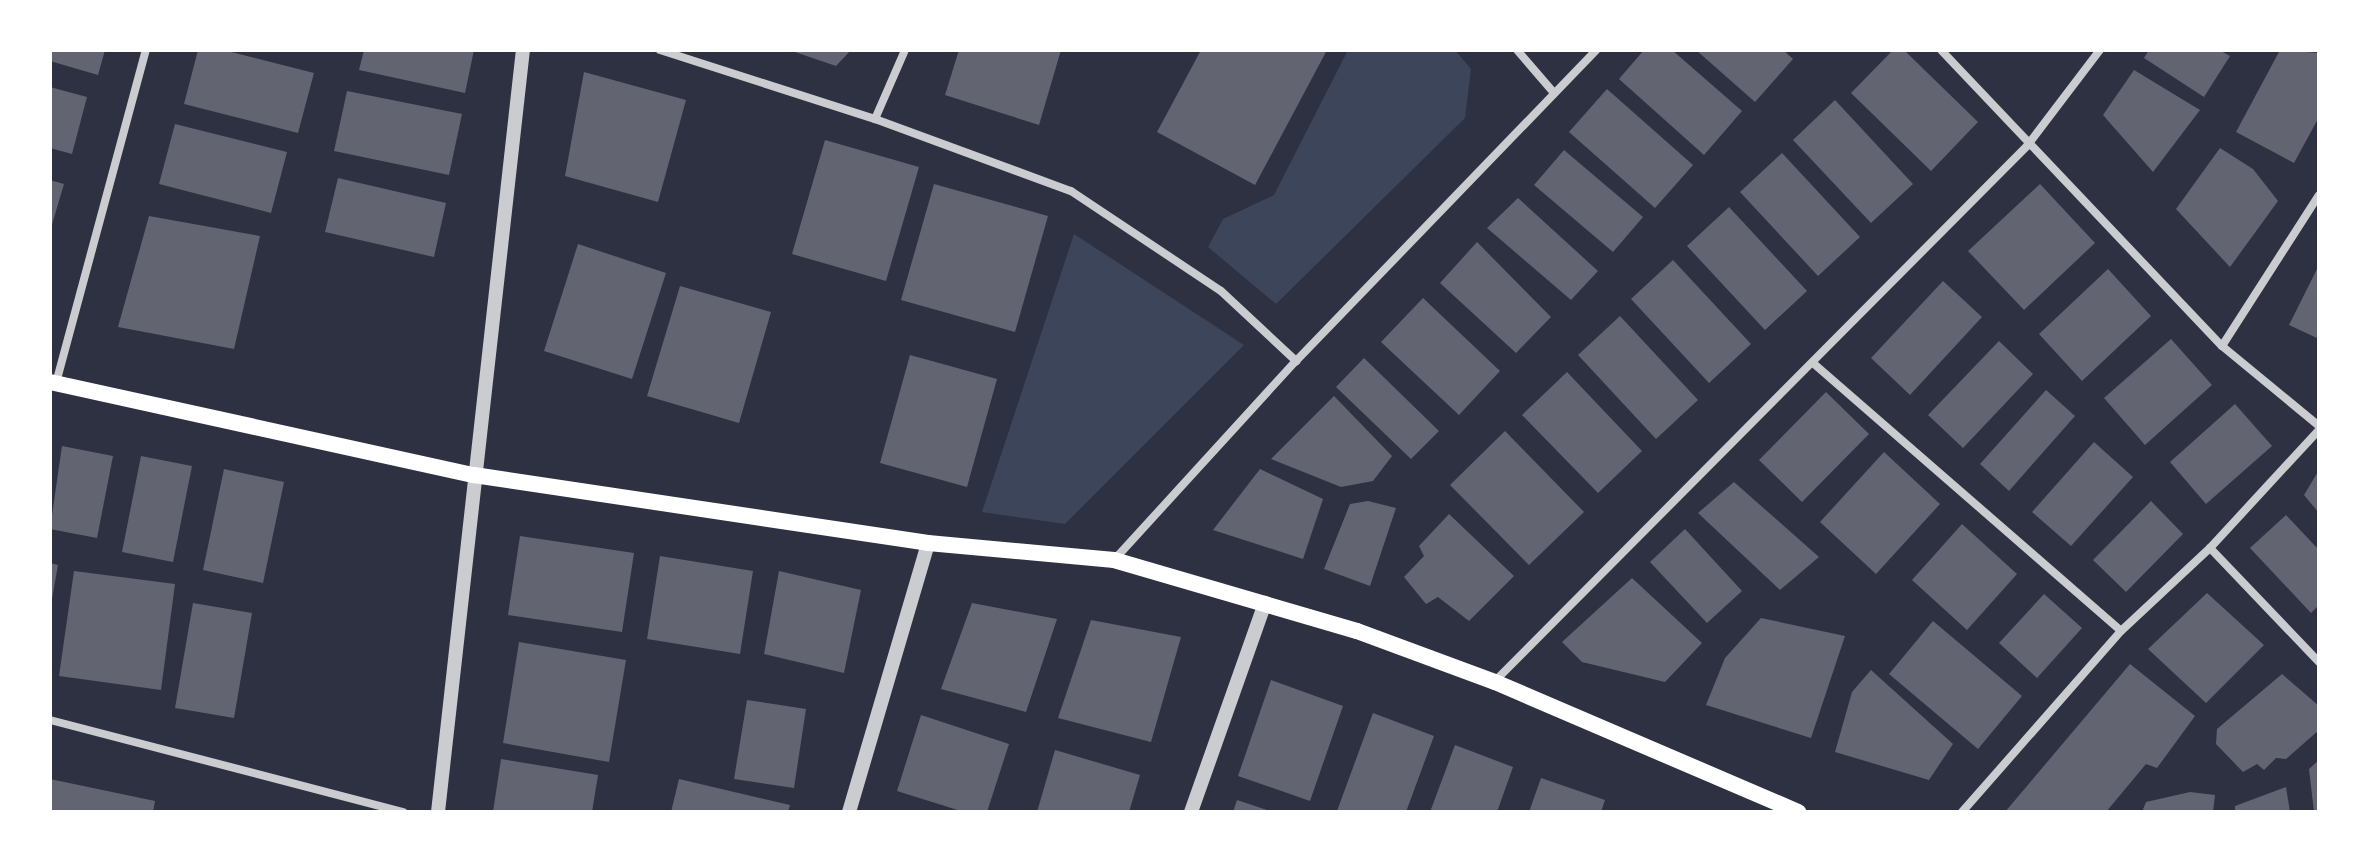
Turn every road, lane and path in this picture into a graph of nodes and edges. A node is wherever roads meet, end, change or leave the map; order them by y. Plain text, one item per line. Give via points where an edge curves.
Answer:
1 (146, 50) edge
2 (523, 50) edge
3 (660, 50) edge
4 (905, 50) edge
5 (1517, 50) edge
6 (1596, 50) edge
7 (1941, 50) edge
8 (2100, 50) edge
9 (1554, 93) junction
10 (875, 119) junction
11 (2027, 146) junction
12 (2319, 195) edge
13 (2222, 346) junction
14 (1296, 361) junction
15 (1813, 363) junction
16 (53, 383) edge
17 (2319, 428) edge
18 (474, 475) junction
19 (928, 543) junction
20 (2210, 548) junction
21 (1114, 560) junction
22 (1265, 603) junction
23 (2121, 631) junction
24 (2319, 662) edge
25 (1495, 682) junction
26 (50, 720) edge
27 (403, 812) edge
28 (438, 812) edge
29 (849, 812) edge
30 (1191, 812) edge
31 (1798, 812) edge
32 (1962, 812) edge

1 - 16 street
2 - 18 street
3 - 10 street
4 - 10 street
5 - 9 street
6 - 9 street
7 - 11 street
8 - 11 street
9 - 14 street
10 - 14 street via 1071,191 1221,291
11 - 13 street
11 - 15 street
12 - 13 street
13 - 17 street
14 - 21 street
15 - 23 street
15 - 25 street
16 - 18 main road
17 - 20 street
18 - 19 main road
18 - 28 street
19 - 21 main road
19 - 29 street
20 - 23 street
20 - 24 street
21 - 22 main road
22 - 25 main road
22 - 30 street
23 - 32 street
25 - 31 main road
26 - 27 street

